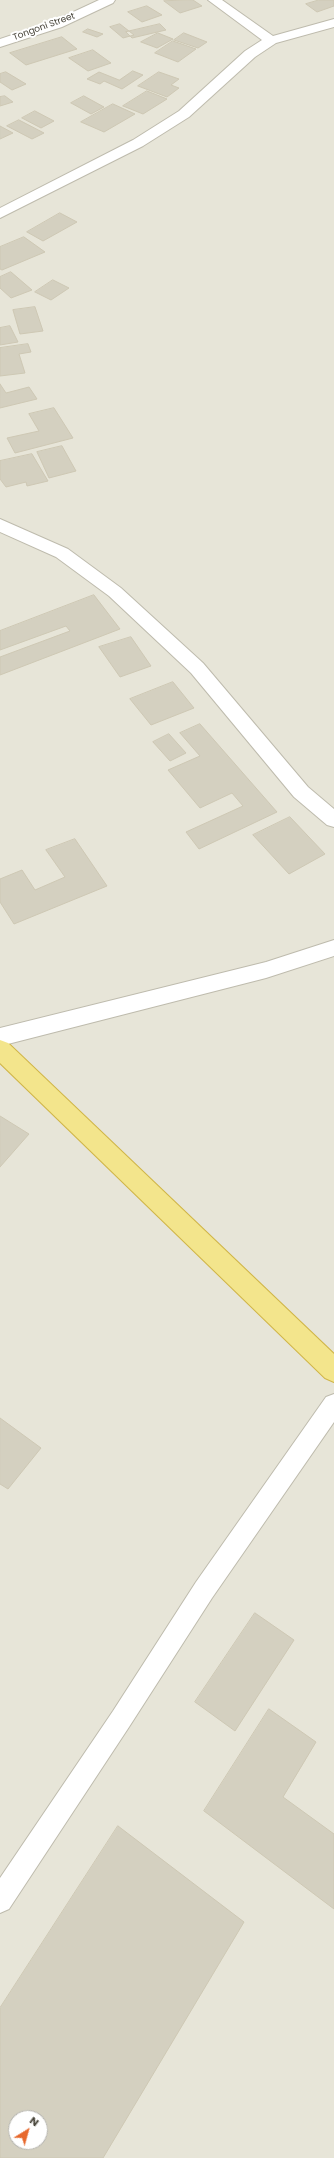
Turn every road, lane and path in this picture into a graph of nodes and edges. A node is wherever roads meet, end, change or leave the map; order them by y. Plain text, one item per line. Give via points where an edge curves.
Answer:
1 (109, 0) edge
2 (214, 0) edge
3 (332, 24) edge
4 (271, 40) junction
5 (0, 43) edge
6 (0, 214) edge
7 (0, 525) edge
8 (334, 820) edge
9 (334, 948) edge
10 (0, 1037) edge
11 (0, 1049) edge
12 (334, 1370) edge
13 (334, 1404) edge
14 (0, 1900) edge

1 - 5 street, Tongoni Street via 58,24
2 - 4 street
3 - 4 street
4 - 6 street via 250,54 184,114 138,142
7 - 8 street via 62,553 115,592 197,668 301,792
9 - 10 street via 266,970
11 - 12 highway
13 - 14 lane via 204,1590

